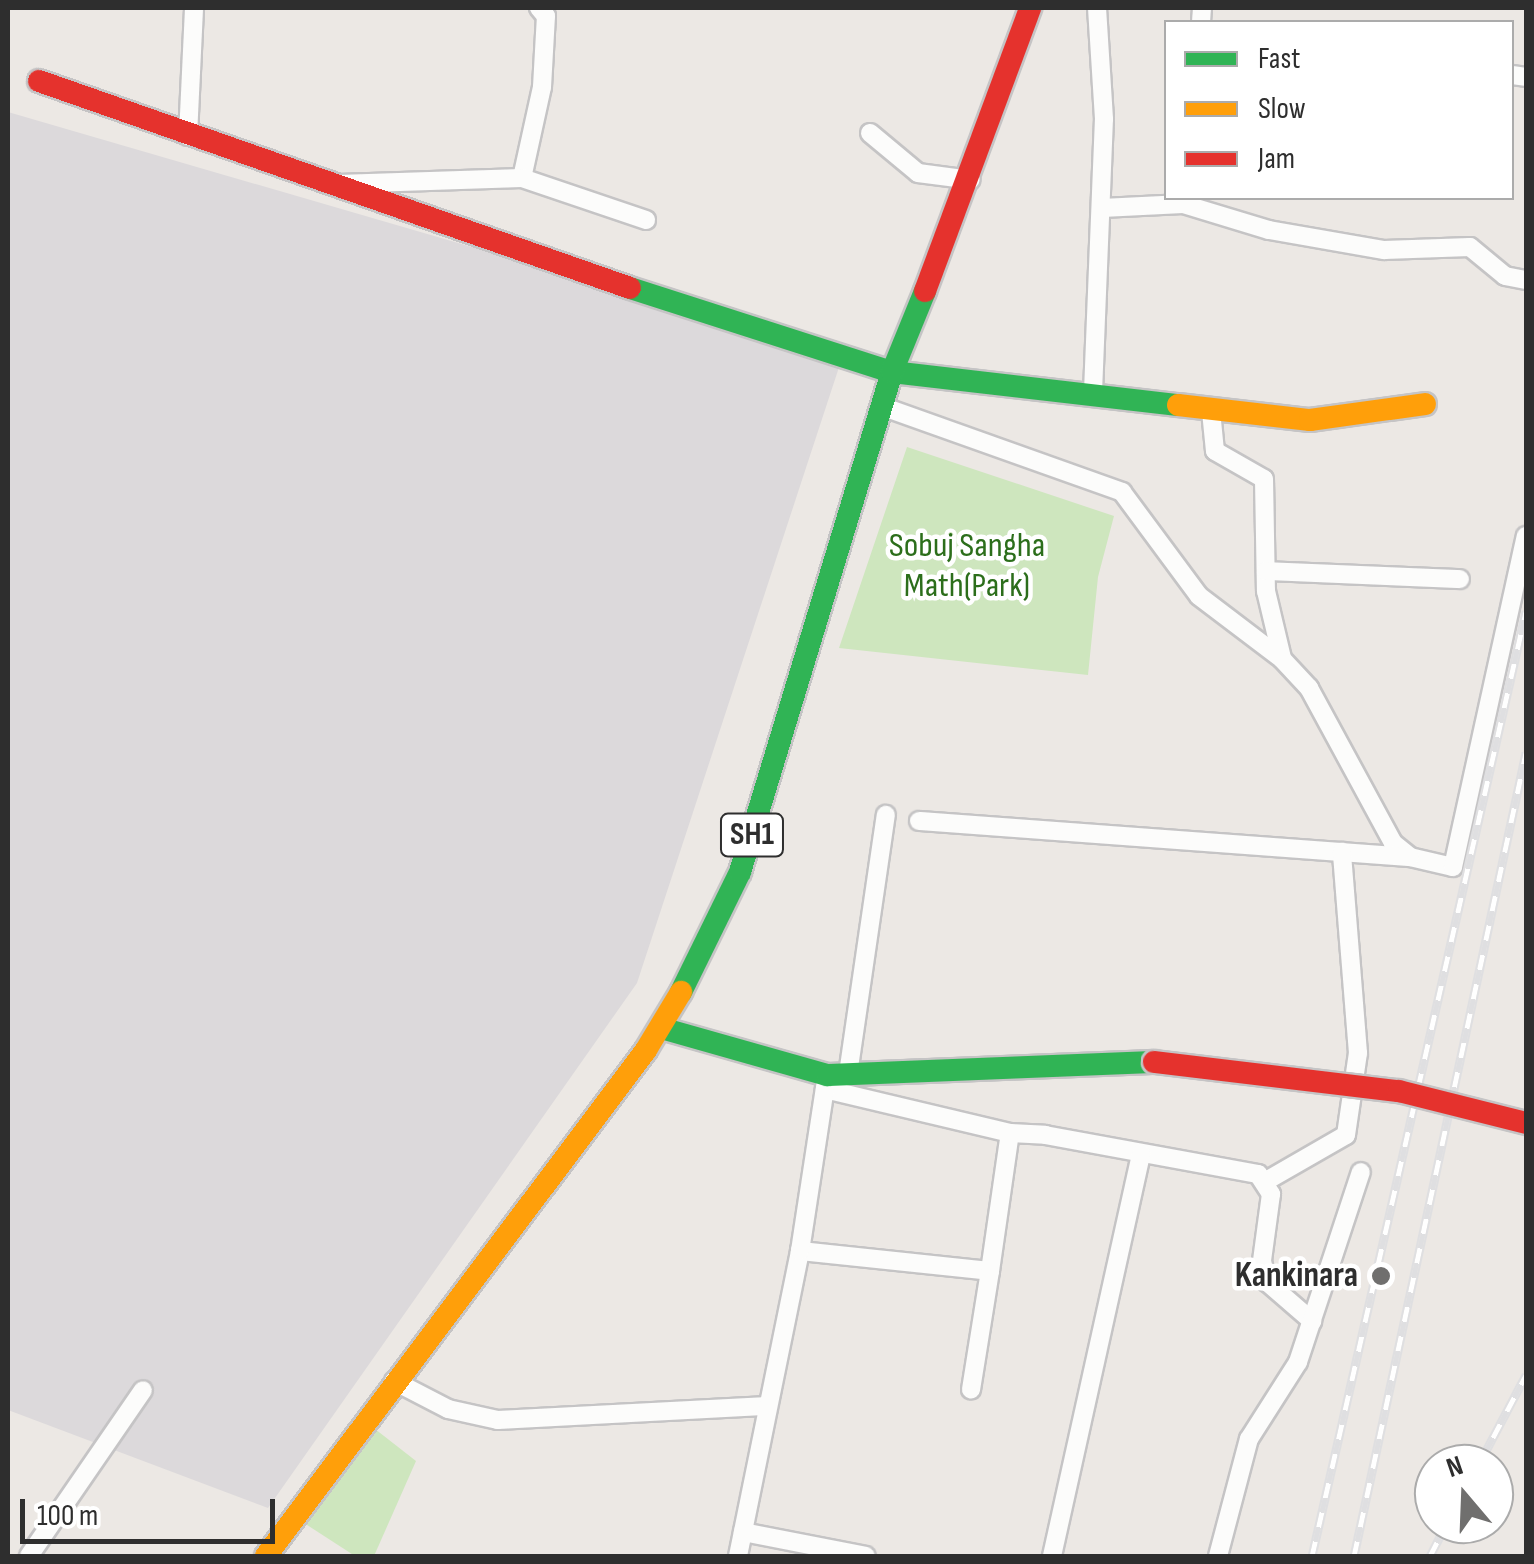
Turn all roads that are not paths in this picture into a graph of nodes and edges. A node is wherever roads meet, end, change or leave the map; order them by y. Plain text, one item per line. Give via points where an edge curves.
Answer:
1 (194, 8) edge
2 (539, 8) edge
3 (1030, 8) edge
4 (1097, 8) edge
5 (39, 81) dead end
6 (870, 133) dead end
7 (188, 136) junction
8 (522, 178) junction
9 (970, 180) junction
10 (327, 185) junction
11 (1102, 208) junction
12 (646, 220) dead end
13 (1526, 280) edge
14 (892, 372) junction
15 (1093, 392) junction
16 (1425, 404) dead end
17 (881, 406) junction
18 (1211, 410) junction
19 (1526, 536) edge
20 (1266, 571) junction
21 (1460, 580) dead end
22 (1282, 658) junction
23 (886, 816) dead end
24 (919, 820) dead end
25 (1342, 852) junction
26 (1410, 857) junction
27 (660, 1028) junction
28 (834, 1079) junction
29 (1526, 1122) edge
30 (1010, 1133) junction
31 (1140, 1154) junction
32 (1361, 1172) dead end
33 (1266, 1181) junction
34 (800, 1251) junction
35 (990, 1272) junction
36 (1312, 1321) junction
37 (394, 1381) junction
38 (970, 1388) dead end
39 (142, 1390) dead end
40 (768, 1406) junction
41 (743, 1532) junction
42 (29, 1556) edge
43 (266, 1556) edge
44 (738, 1556) edge
45 (866, 1556) edge
46 (1052, 1556) edge
47 (1218, 1556) edge

1 - 7 street
2 - 8 street via 546,16 542,87
3 - 9 main road, SH1
4 - 11 street
5 - 7 main road
6 - 9 street via 918,173
7 - 10 main road
8 - 10 street
8 - 12 street
9 - 14 main road, SH1
10 - 14 main road
11 - 13 street via 1182,204 1269,230 1384,250 1470,247 1484,252 1505,276
11 - 15 street
14 - 15 main road
14 - 17 main road, SH1
15 - 18 main road
16 - 18 main road via 1327,420
17 - 22 street via 1122,492 1199,596
17 - 27 main road, SH1 via 740,872 702,958
18 - 20 street via 1214,451 1261,473
19 - 26 street via 1454,867
20 - 21 street
20 - 22 street
22 - 26 street via 1324,713 1379,826
23 - 28 street
24 - 25 street
25 - 26 street
25 - 33 street via 1358,1054 1346,1135
27 - 28 main road
27 - 37 main road, SH1
28 - 29 main road, bridge via 1154,1062 1399,1092
28 - 30 street
28 - 34 street
30 - 31 street
30 - 35 street
31 - 33 street
31 - 46 street
32 - 36 street
33 - 36 street via 1267,1282
34 - 35 street
34 - 40 street
35 - 38 street
36 - 47 street via 1292,1376 1249,1439
37 - 40 street via 448,1409 498,1420
37 - 43 main road, SH1
39 - 42 street
40 - 41 street
41 - 44 street
41 - 45 street

